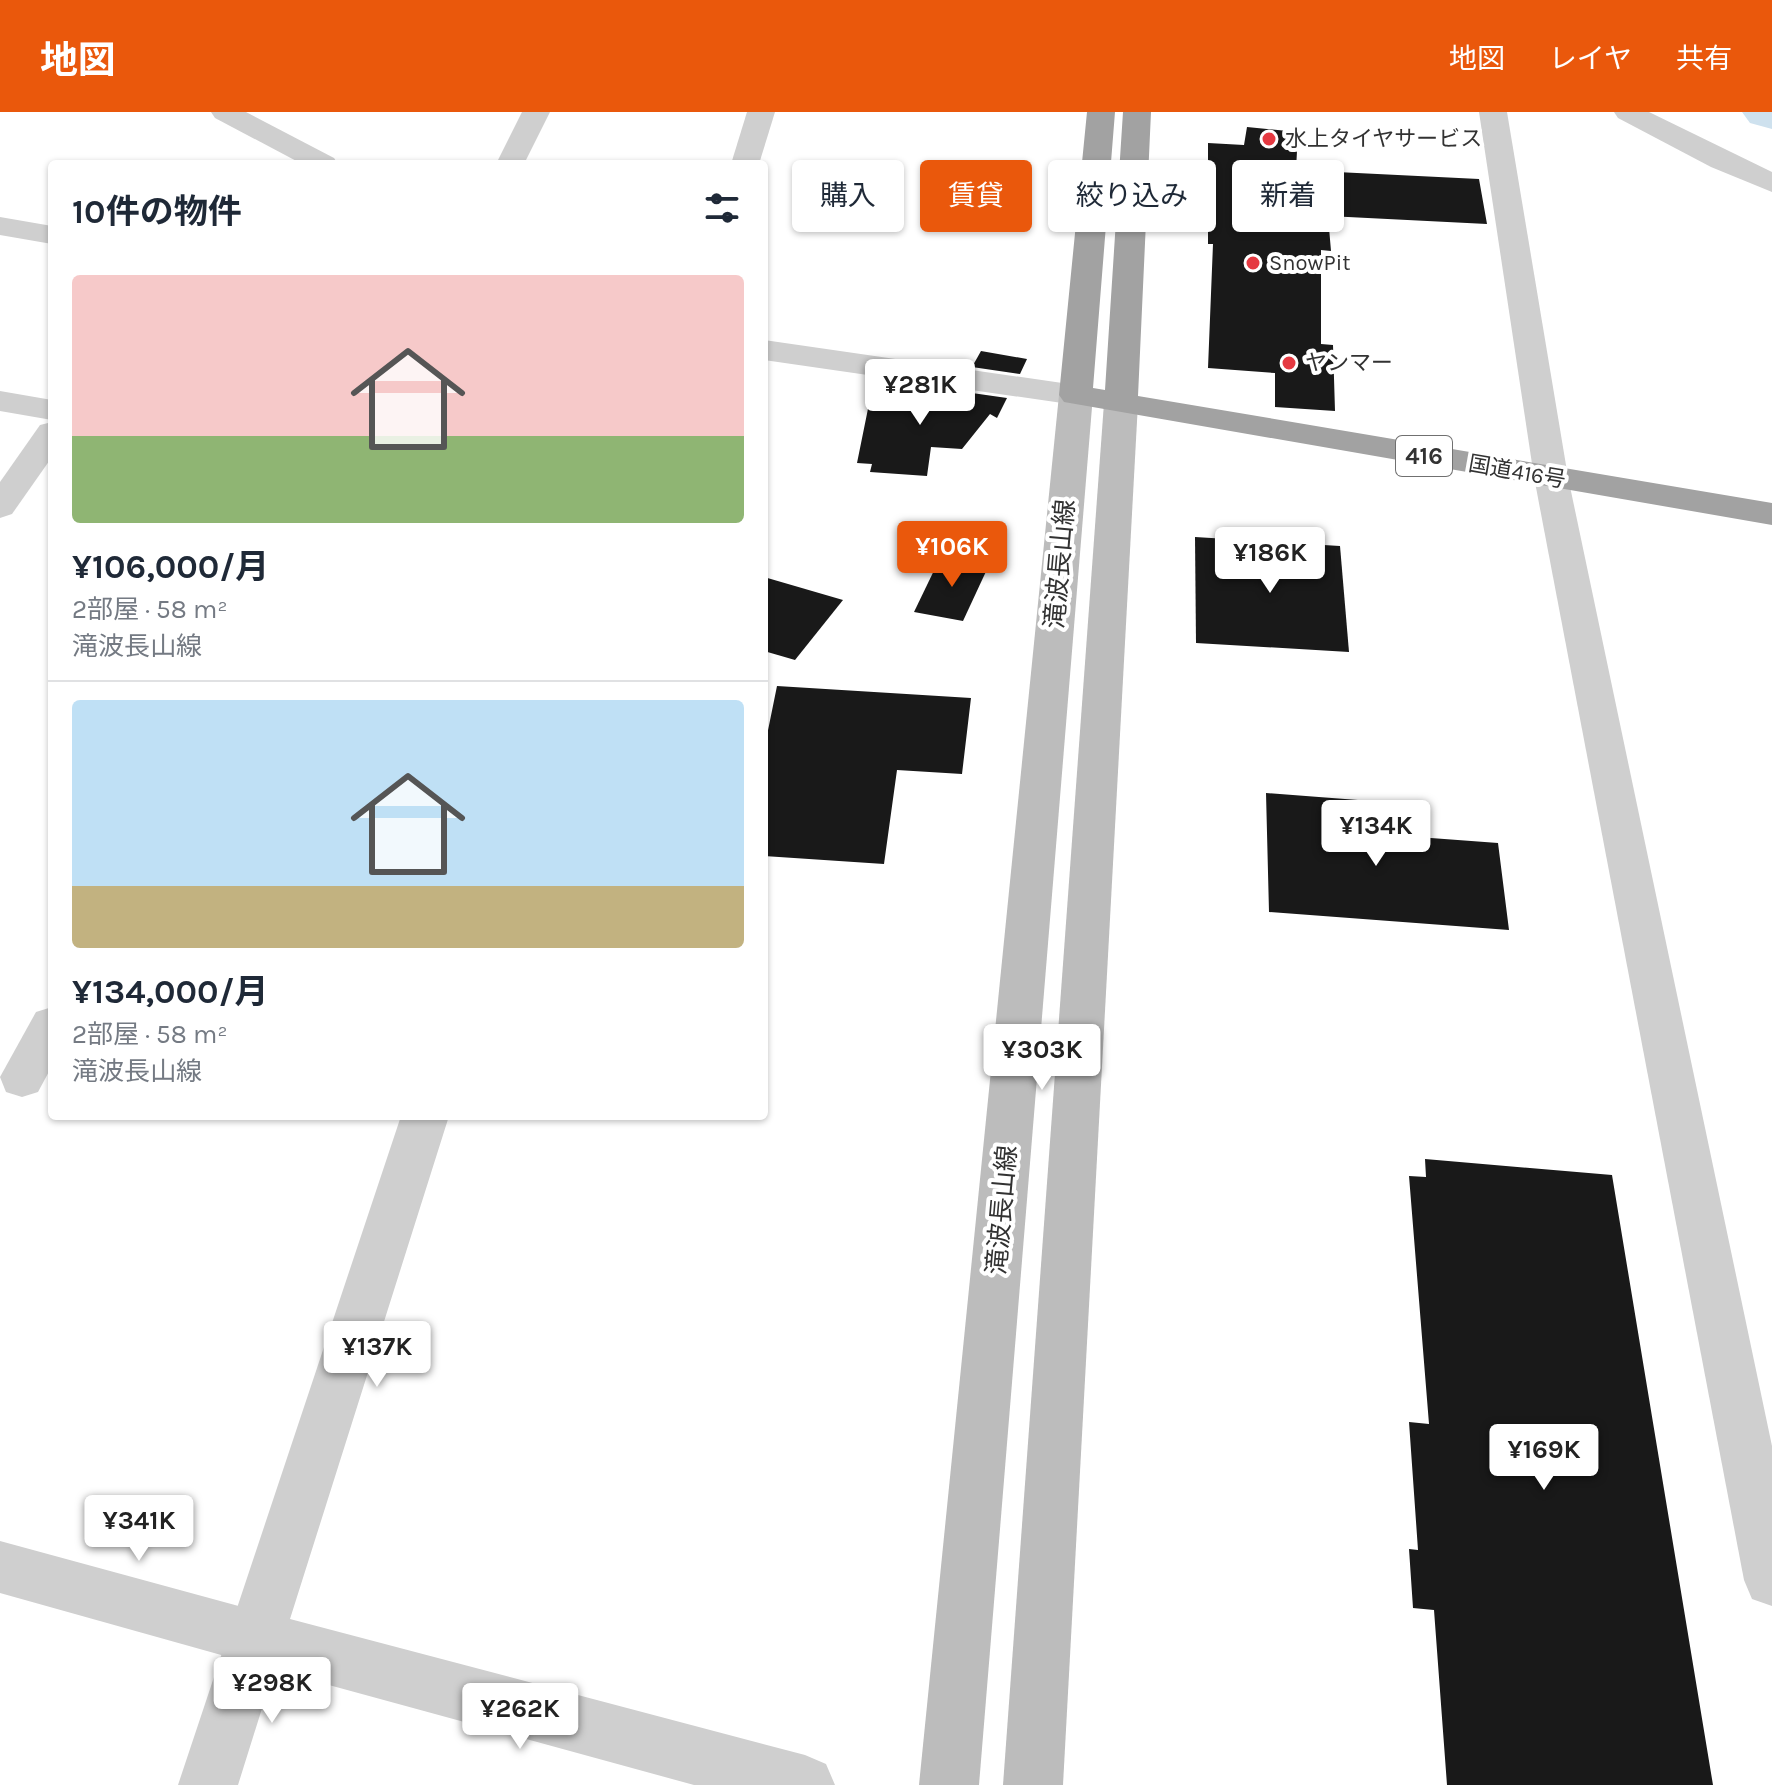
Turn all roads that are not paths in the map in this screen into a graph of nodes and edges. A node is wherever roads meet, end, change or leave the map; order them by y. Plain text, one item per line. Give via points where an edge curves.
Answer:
1 (225, 112) edge
2 (536, 112) edge
3 (761, 112) edge
4 (1101, 112) edge
5 (1137, 112) edge
6 (1493, 112) edge
7 (1628, 112) edge
8 (316, 160) edge
9 (512, 160) edge
10 (746, 160) edge
11 (1772, 183) edge
12 (0, 226) edge
13 (48, 234) edge
14 (768, 351) edge
15 (1076, 395) junction
16 (0, 401) edge
17 (1121, 403) junction
18 (48, 409) edge
19 (48, 438) edge
20 (1551, 477) junction
21 (0, 507) edge
22 (1772, 514) edge
23 (48, 1032) edge
24 (25, 1079) edge
25 (424, 1120) edge
26 (0, 1567) edge
27 (1772, 1580) edge
28 (257, 1638) junction
29 (208, 1785) edge
30 (805, 1785) edge
31 (949, 1785) edge
32 (1033, 1785) edge

1 - 8 street
2 - 9 street
3 - 10 street
4 - 15 highway
5 - 17 highway
6 - 20 street
7 - 11 street
12 - 13 street
14 - 15 street
15 - 17 highway, 国道416号 / 416
15 - 31 main road, 滝波長山線
16 - 18 street
17 - 20 highway, 国道416号 / 416
17 - 32 main road, 滝波長山線
19 - 21 street
20 - 22 highway, 国道416号 / 416
20 - 27 street
23 - 24 street
25 - 28 street
26 - 28 street
28 - 29 street
28 - 30 street

